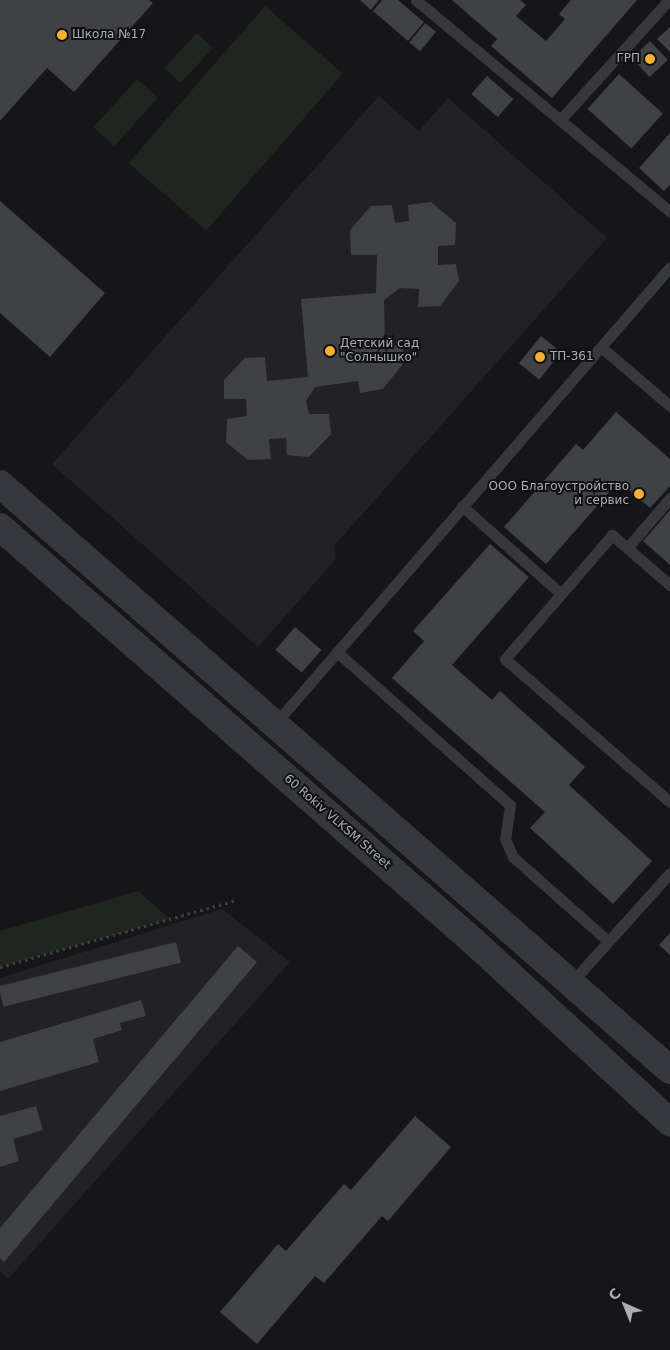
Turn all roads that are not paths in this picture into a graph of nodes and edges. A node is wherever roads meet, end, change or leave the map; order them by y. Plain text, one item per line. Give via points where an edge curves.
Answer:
1 (416, 0) edge
2 (669, 0) edge
3 (560, 120) junction
4 (670, 212) edge
5 (670, 267) edge
6 (601, 347) junction
7 (670, 406) edge
8 (0, 484) edge
9 (670, 498) edge
10 (462, 506) junction
11 (0, 527) edge
12 (627, 548) junction
13 (670, 585) edge
14 (561, 594) junction
15 (337, 652) junction
16 (273, 725) junction
17 (670, 802) edge
18 (670, 873) edge
19 (608, 941) junction
20 (570, 984) junction
21 (670, 1070) edge
22 (670, 1122) edge

1 - 3 lane
2 - 3 lane
3 - 4 lane
5 - 6 lane
6 - 7 lane
6 - 10 lane
8 - 16 street
9 - 12 lane
10 - 14 lane
10 - 15 lane
11 - 22 street, 60 Rokiv VLKSM Street via 473,940
12 - 13 lane
12 - 14 lane via 612,535
14 - 17 lane via 505,658
15 - 16 lane
15 - 19 lane via 510,805 505,839 513,857
16 - 20 street
18 - 19 lane
19 - 20 lane
20 - 21 street

